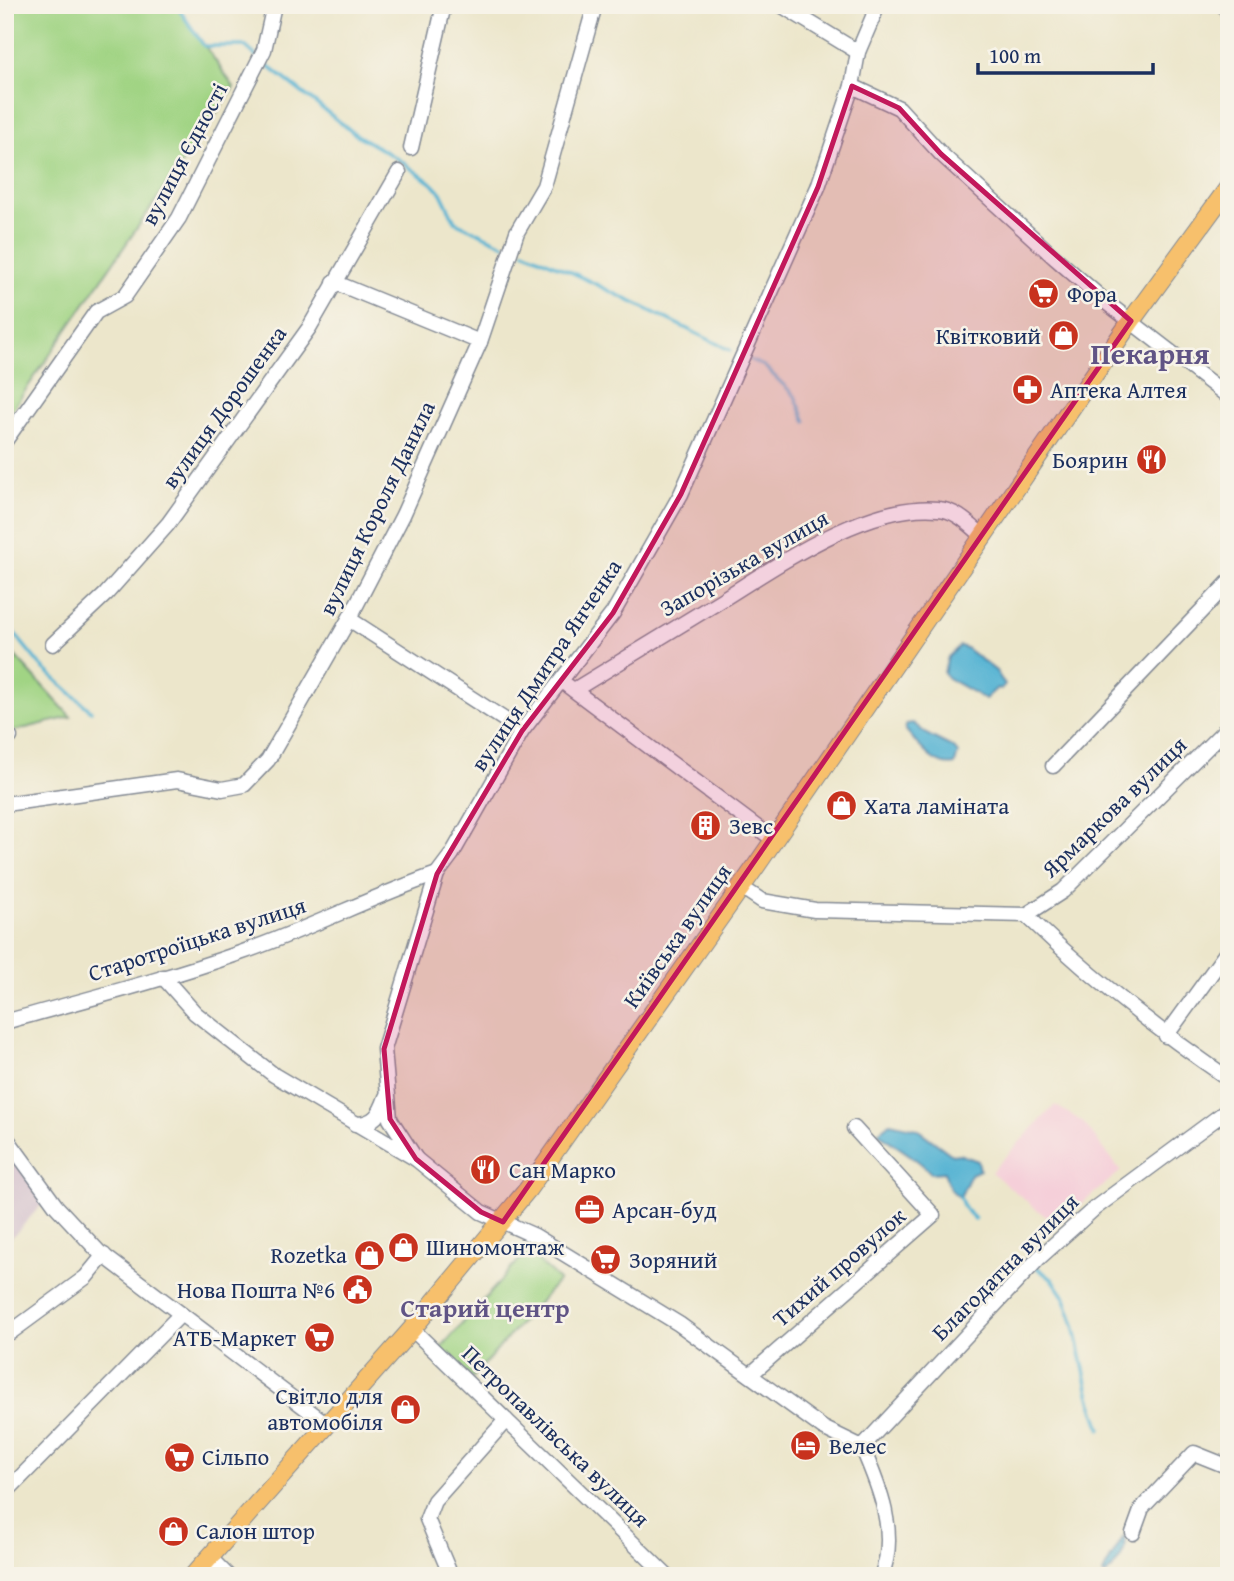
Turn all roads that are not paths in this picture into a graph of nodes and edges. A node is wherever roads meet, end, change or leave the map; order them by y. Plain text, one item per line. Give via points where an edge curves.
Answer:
1 (274, 5) edge
2 (444, 5) edge
3 (595, 5) edge
4 (781, 5) edge
5 (878, 5) edge
6 (1224, 5) edge
7 (1229, 15) edge
8 (858, 52) junction
9 (852, 86) junction
10 (411, 148) dead end
11 (398, 172) dead end
12 (1229, 187) edge
13 (334, 282) junction
14 (1131, 321) junction
15 (480, 341) junction
16 (1229, 397) edge
17 (5, 441) edge
18 (983, 536) junction
19 (1229, 582) edge
20 (349, 619) junction
21 (53, 644) dead end
22 (562, 680) junction
23 (574, 690) junction
24 (1229, 726) edge
25 (522, 732) junction
26 (1053, 766) dead end
27 (5, 804) edge
28 (774, 840) junction
29 (437, 874) junction
30 (741, 887) junction
31 (1026, 915) junction
32 (1229, 949) edge
33 (163, 977) junction
34 (5, 1022) edge
35 (1166, 1036) junction
36 (1229, 1079) edge
37 (387, 1094) junction
38 (1229, 1109) edge
39 (354, 1125) junction
40 (854, 1128) dead end
41 (5, 1136) edge
42 (415, 1159) junction
43 (503, 1222) junction
44 (104, 1255) junction
45 (181, 1314) junction
46 (412, 1329) junction
47 (10, 1332) dead end
48 (750, 1375) junction
49 (506, 1420) junction
50 (328, 1425) junction
51 (862, 1447) junction
52 (1229, 1466) edge
53 (5, 1493) edge
54 (1133, 1533) dead end
55 (210, 1558) junction
56 (193, 1576) edge
57 (228, 1576) edge
58 (451, 1576) edge
59 (667, 1576) edge
60 (881, 1576) edge

1 - 17 street, вулиця Єдності via 264,50 179,218 125,296 96,312
2 - 10 street
3 - 15 street, вулиця Короля Данила via 544,186 517,232
4 - 8 street
5 - 8 street, вулиця Дмитра Янченка
6 - 7 street
8 - 9 street, вулиця Дмитра Янченка
9 - 14 street via 899,108 941,155
9 - 22 street, вулиця Дмитра Янченка via 818,187 681,494 613,613
11 - 13 street, вулиця Дорошенка
12 - 14 main road, Київська вулиця
13 - 15 street
13 - 21 street, вулиця Дорошенка via 309,328 168,524 106,594
14 - 16 street
14 - 18 main road, Київська вулиця
15 - 20 street, вулиця Короля Данила via 403,515
18 - 23 street, Запорізька вулиця via 950,511 937,508 877,518 820,540
18 - 28 main road, Київська вулиця
19 - 26 street
20 - 25 street
20 - 27 street, вулиця Короля Данила via 268,760 244,785 222,789 177,780
22 - 23 street
22 - 25 street, вулиця Дмитра Янченка
23 - 28 street
24 - 31 street, Ярмаркова вулиця via 1063,891
25 - 29 street, вулиця Дмитра Янченка
28 - 30 main road, Київська вулиця
29 - 33 street, Старотроїцька вулиця via 239,954
29 - 37 street, вулиця Дмитра Янченка via 383,1049
30 - 31 street via 762,901 815,910
30 - 43 main road, Київська вулиця
31 - 35 street
32 - 35 street
33 - 34 street, Старотроїцька вулиця
33 - 39 street via 195,1013 228,1040
35 - 36 street
37 - 39 street via 371,1123
37 - 42 street, вулиця Дмитра Янченка via 390,1119
38 - 51 street, Благодатна вулиця via 1095,1208 1039,1258
39 - 42 street
40 - 48 street, Тихий провулок via 933,1215
41 - 44 street via 56,1206
42 - 43 street via 481,1212
43 - 46 main road, Київська вулиця
43 - 48 street via 536,1236 679,1324
44 - 45 street
44 - 47 street via 86,1277
45 - 50 street
45 - 53 street
46 - 49 street, Петропавлівська вулиця
46 - 50 main road, Київська вулиця
48 - 51 street via 823,1428
49 - 58 street via 434,1501 428,1519
49 - 59 street, Петропавлівська вулиця
50 - 55 main road, Київська вулиця
51 - 60 street via 889,1534
52 - 54 street via 1194,1453 1142,1508
55 - 56 main road, Київська вулиця
55 - 57 street

